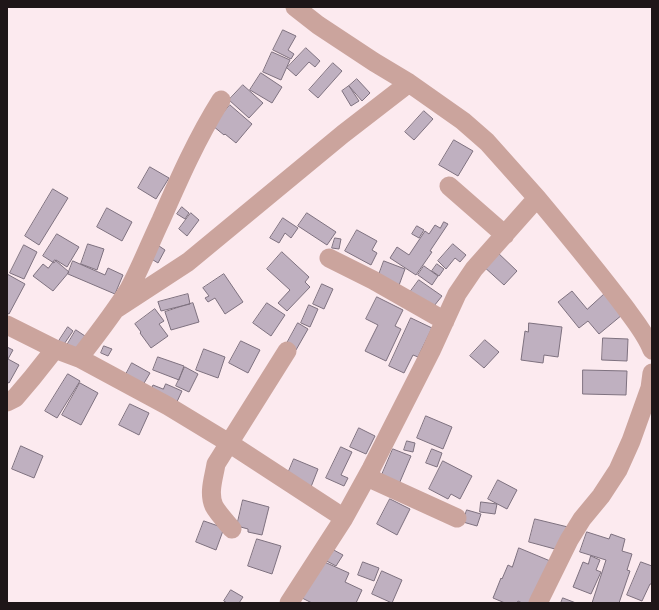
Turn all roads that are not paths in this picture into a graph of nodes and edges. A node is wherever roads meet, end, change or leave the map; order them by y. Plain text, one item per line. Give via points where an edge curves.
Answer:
1 (295, 7) edge
2 (409, 83) junction
3 (221, 100) dead end
4 (449, 186) dead end
5 (537, 198) junction
6 (505, 235) junction
7 (330, 258) dead end
8 (116, 309) junction
9 (445, 321) junction
10 (7, 325) edge
11 (55, 349) junction
12 (652, 350) edge
13 (287, 351) dead end
14 (79, 358) junction
15 (652, 373) edge
16 (7, 402) edge
17 (229, 443) junction
18 (367, 477) junction
19 (344, 518) junction
20 (457, 518) dead end
21 (232, 529) dead end
22 (289, 603) edge
23 (538, 603) edge

1 - 2 street
2 - 5 street via 463,121 487,142
2 - 8 street via 188,262
3 - 8 street via 184,168 145,255
4 - 6 street
5 - 6 street
5 - 12 street via 612,290 644,334
6 - 9 street via 474,269 456,294
7 - 9 street
8 - 14 street
9 - 18 street
10 - 11 street
11 - 14 street
11 - 16 street via 15,398
13 - 17 street
14 - 17 street via 168,406
15 - 23 street via 650,388 618,470 569,540
17 - 19 street
17 - 21 street via 216,464 212,499 214,507
18 - 19 street
18 - 20 street
19 - 22 street

